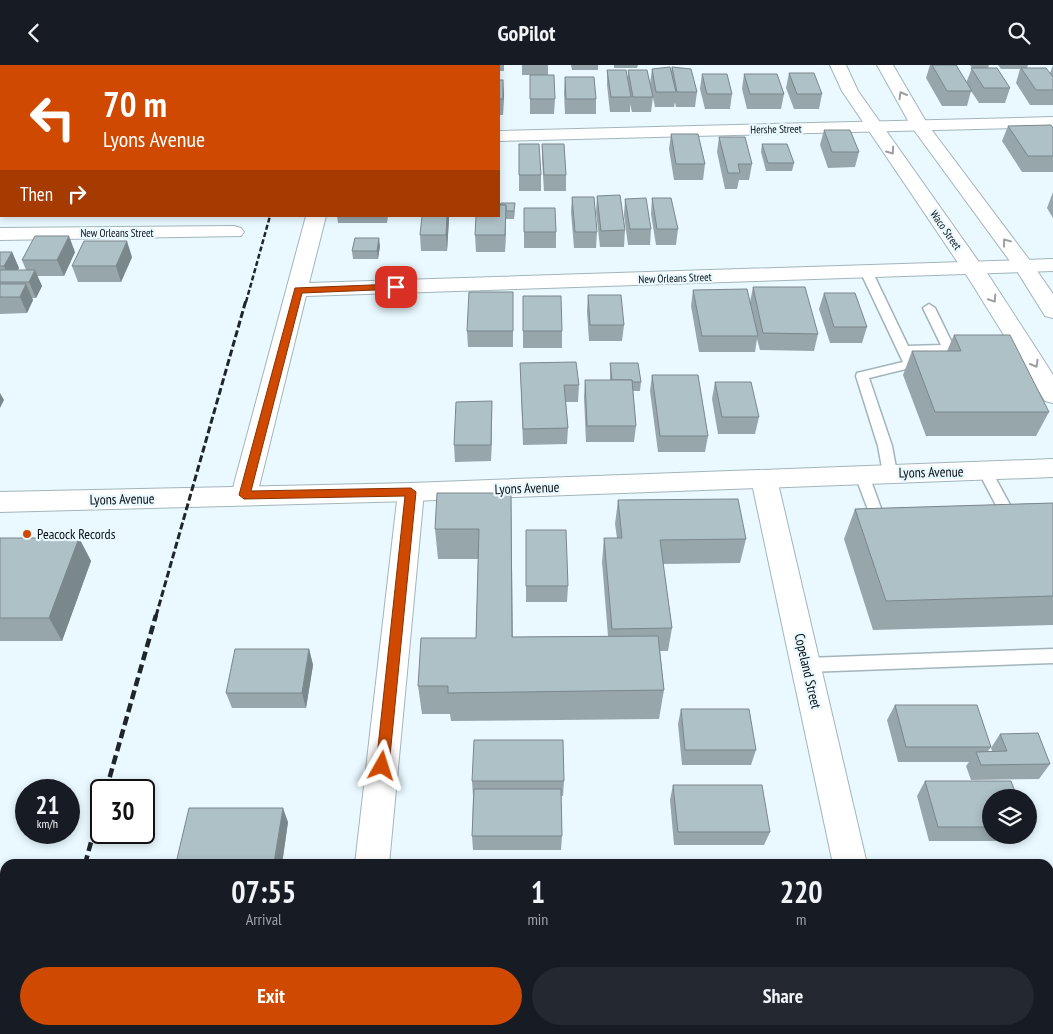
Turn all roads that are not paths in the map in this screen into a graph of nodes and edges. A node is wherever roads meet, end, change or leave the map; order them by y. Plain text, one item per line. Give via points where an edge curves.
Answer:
1 (838, 65) edge
2 (885, 65) edge
3 (1053, 123) edge
4 (920, 126) junction
5 (874, 127) junction
6 (500, 136) edge
7 (316, 217) edge
8 (234, 232) dead end
9 (0, 234) edge
10 (1053, 265) edge
11 (1024, 266) junction
12 (973, 268) junction
13 (867, 273) junction
14 (298, 290) junction
15 (929, 308) dead end
16 (1053, 311) edge
17 (904, 350) junction
18 (1053, 395) edge
19 (1053, 468) edge
20 (985, 471) junction
21 (890, 473) junction
22 (862, 475) junction
23 (764, 479) junction
24 (411, 492) junction
25 (244, 495) junction
26 (0, 502) edge
27 (988, 515) edge
28 (898, 519) edge
29 (1053, 656) edge
30 (808, 665) junction
31 (373, 859) edge
32 (849, 859) edge

1 - 5 street, Waco Street via 850,91
4 -> 2 street
3 - 4 street, Hershe Street
4 - 5 street, Hershe Street
11 -> 4 street
5 - 6 street, Hershe Street
5 -> 12 street, Waco Street
7 - 14 street
8 - 9 street, New Orleans Street
10 - 11 street, New Orleans Street
11 - 12 street, New Orleans Street
11 - 16 street
12 - 13 street, New Orleans Street
12 -> 18 street, Waco Street
13 - 14 street, New Orleans Street
13 - 17 lane
14 - 25 street
15 - 17 lane via 949,349
17 - 21 lane via 910,364 862,376 885,446
19 - 20 street, Lyons Avenue
20 - 21 street, Lyons Avenue
20 - 27 lane via 1008,514
21 - 22 street, Lyons Avenue
22 - 23 street, Lyons Avenue
22 - 28 lane via 878,519
23 - 24 street, Lyons Avenue
23 - 30 street, Copeland Street
24 - 25 street, Lyons Avenue
24 - 31 street
25 - 26 street, Lyons Avenue
29 - 30 lane
30 - 32 street, Copeland Street

